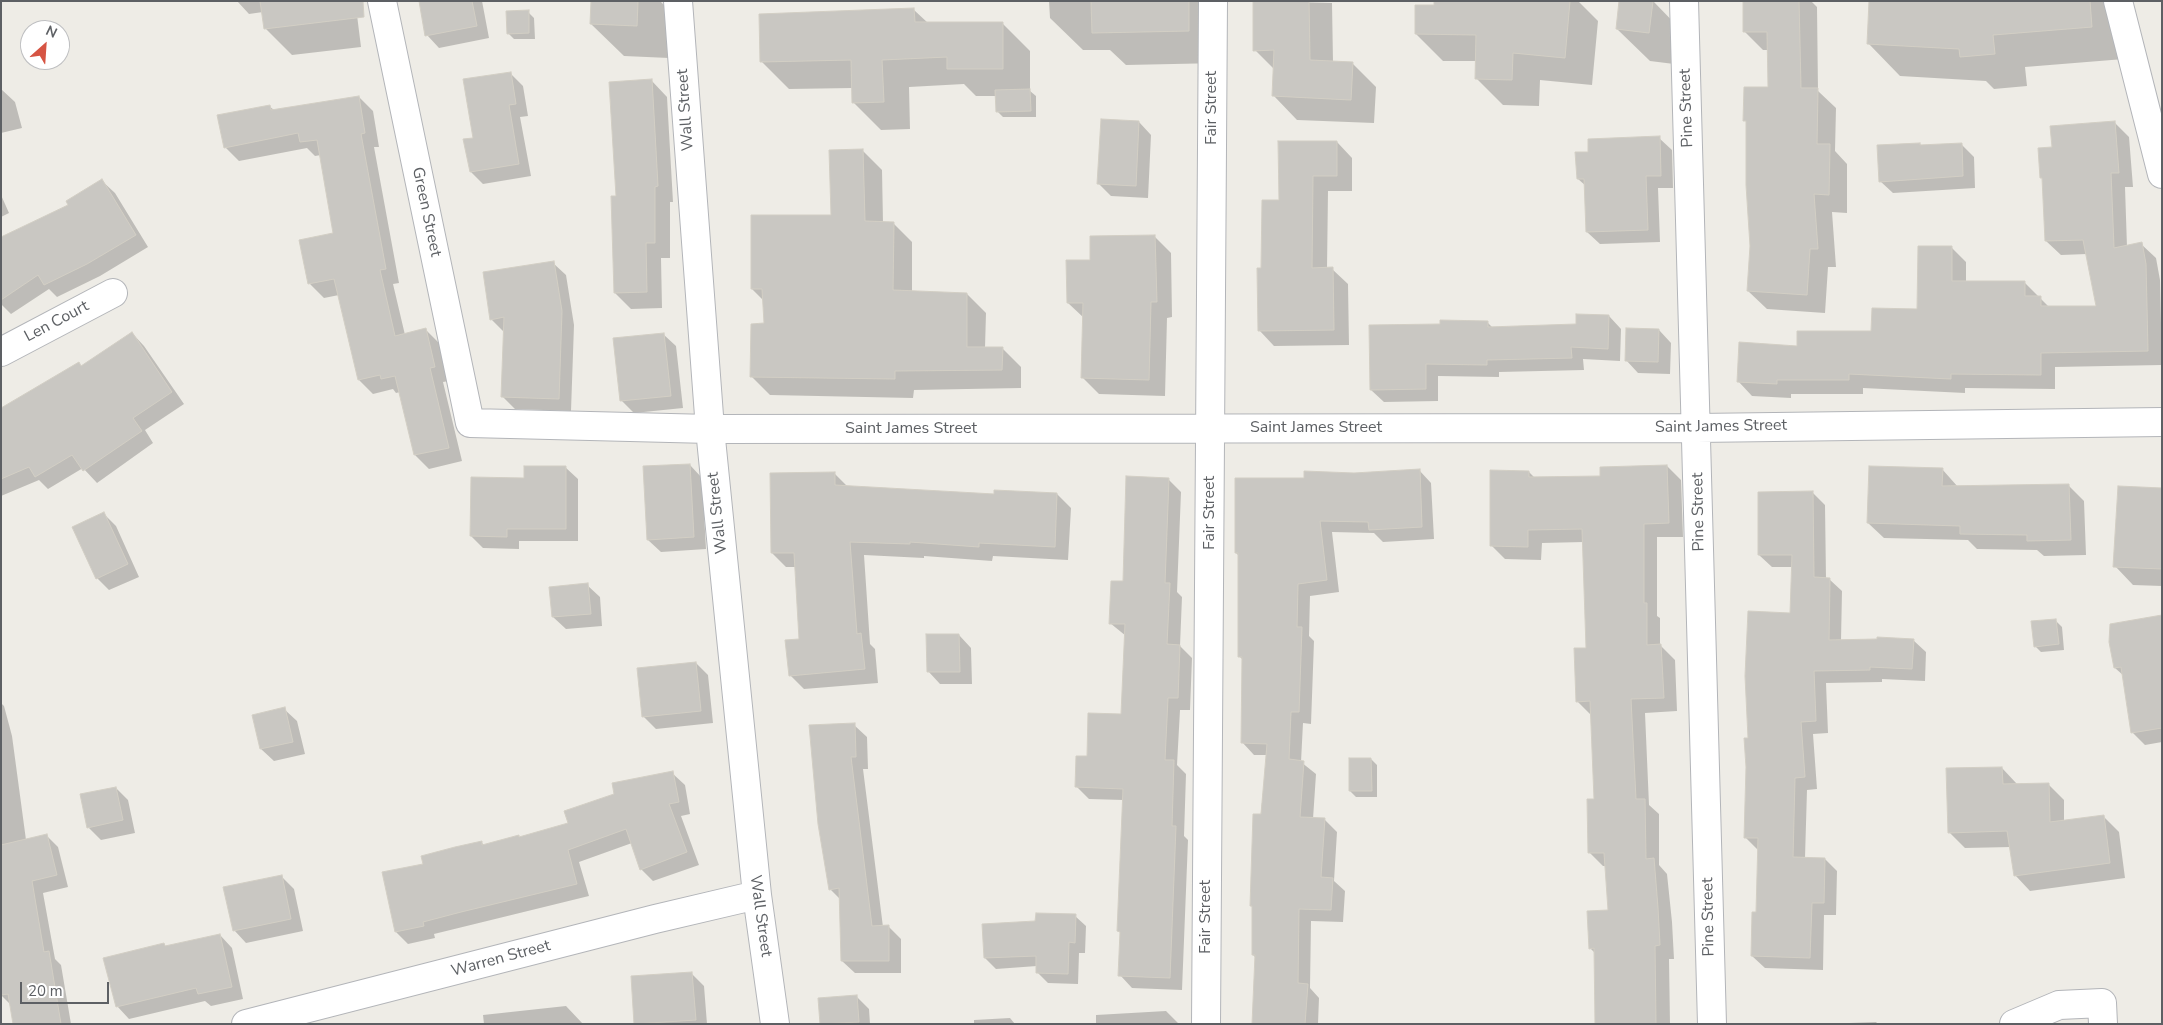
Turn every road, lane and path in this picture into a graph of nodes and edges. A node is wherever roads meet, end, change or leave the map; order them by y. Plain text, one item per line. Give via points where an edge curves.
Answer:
1 (382, 1) edge
2 (678, 1) edge
3 (1213, 1) edge
4 (1684, 1) edge
5 (2118, 1) edge
6 (2162, 174) edge
7 (113, 293) dead end
8 (1, 352) edge
9 (2162, 422) edge
10 (470, 423) joint
11 (1210, 428) junction
12 (1697, 428) junction
13 (710, 430) junction
14 (756, 895) junction
15 (246, 1024) edge
16 (775, 1024) edge
17 (1206, 1024) edge
18 (1712, 1024) edge
19 (2014, 1024) edge
20 (2103, 1024) edge

1 - 10 street, Green Street
2 - 13 street, Wall Street
3 - 11 street, Fair Street
4 - 12 street, Pine Street
5 - 6 street
7 - 8 street, Len Court
9 - 12 street, Saint James Street
10 - 13 street, Saint James Street
11 - 12 street, Saint James Street
11 - 13 street, Saint James Street
11 - 17 street, Fair Street
12 - 18 street, Pine Street
13 - 14 street, Wall Street
14 - 15 street, Warren Street
14 - 16 street, Wall Street
19 - 20 street via 2059,1005 2102,1003

